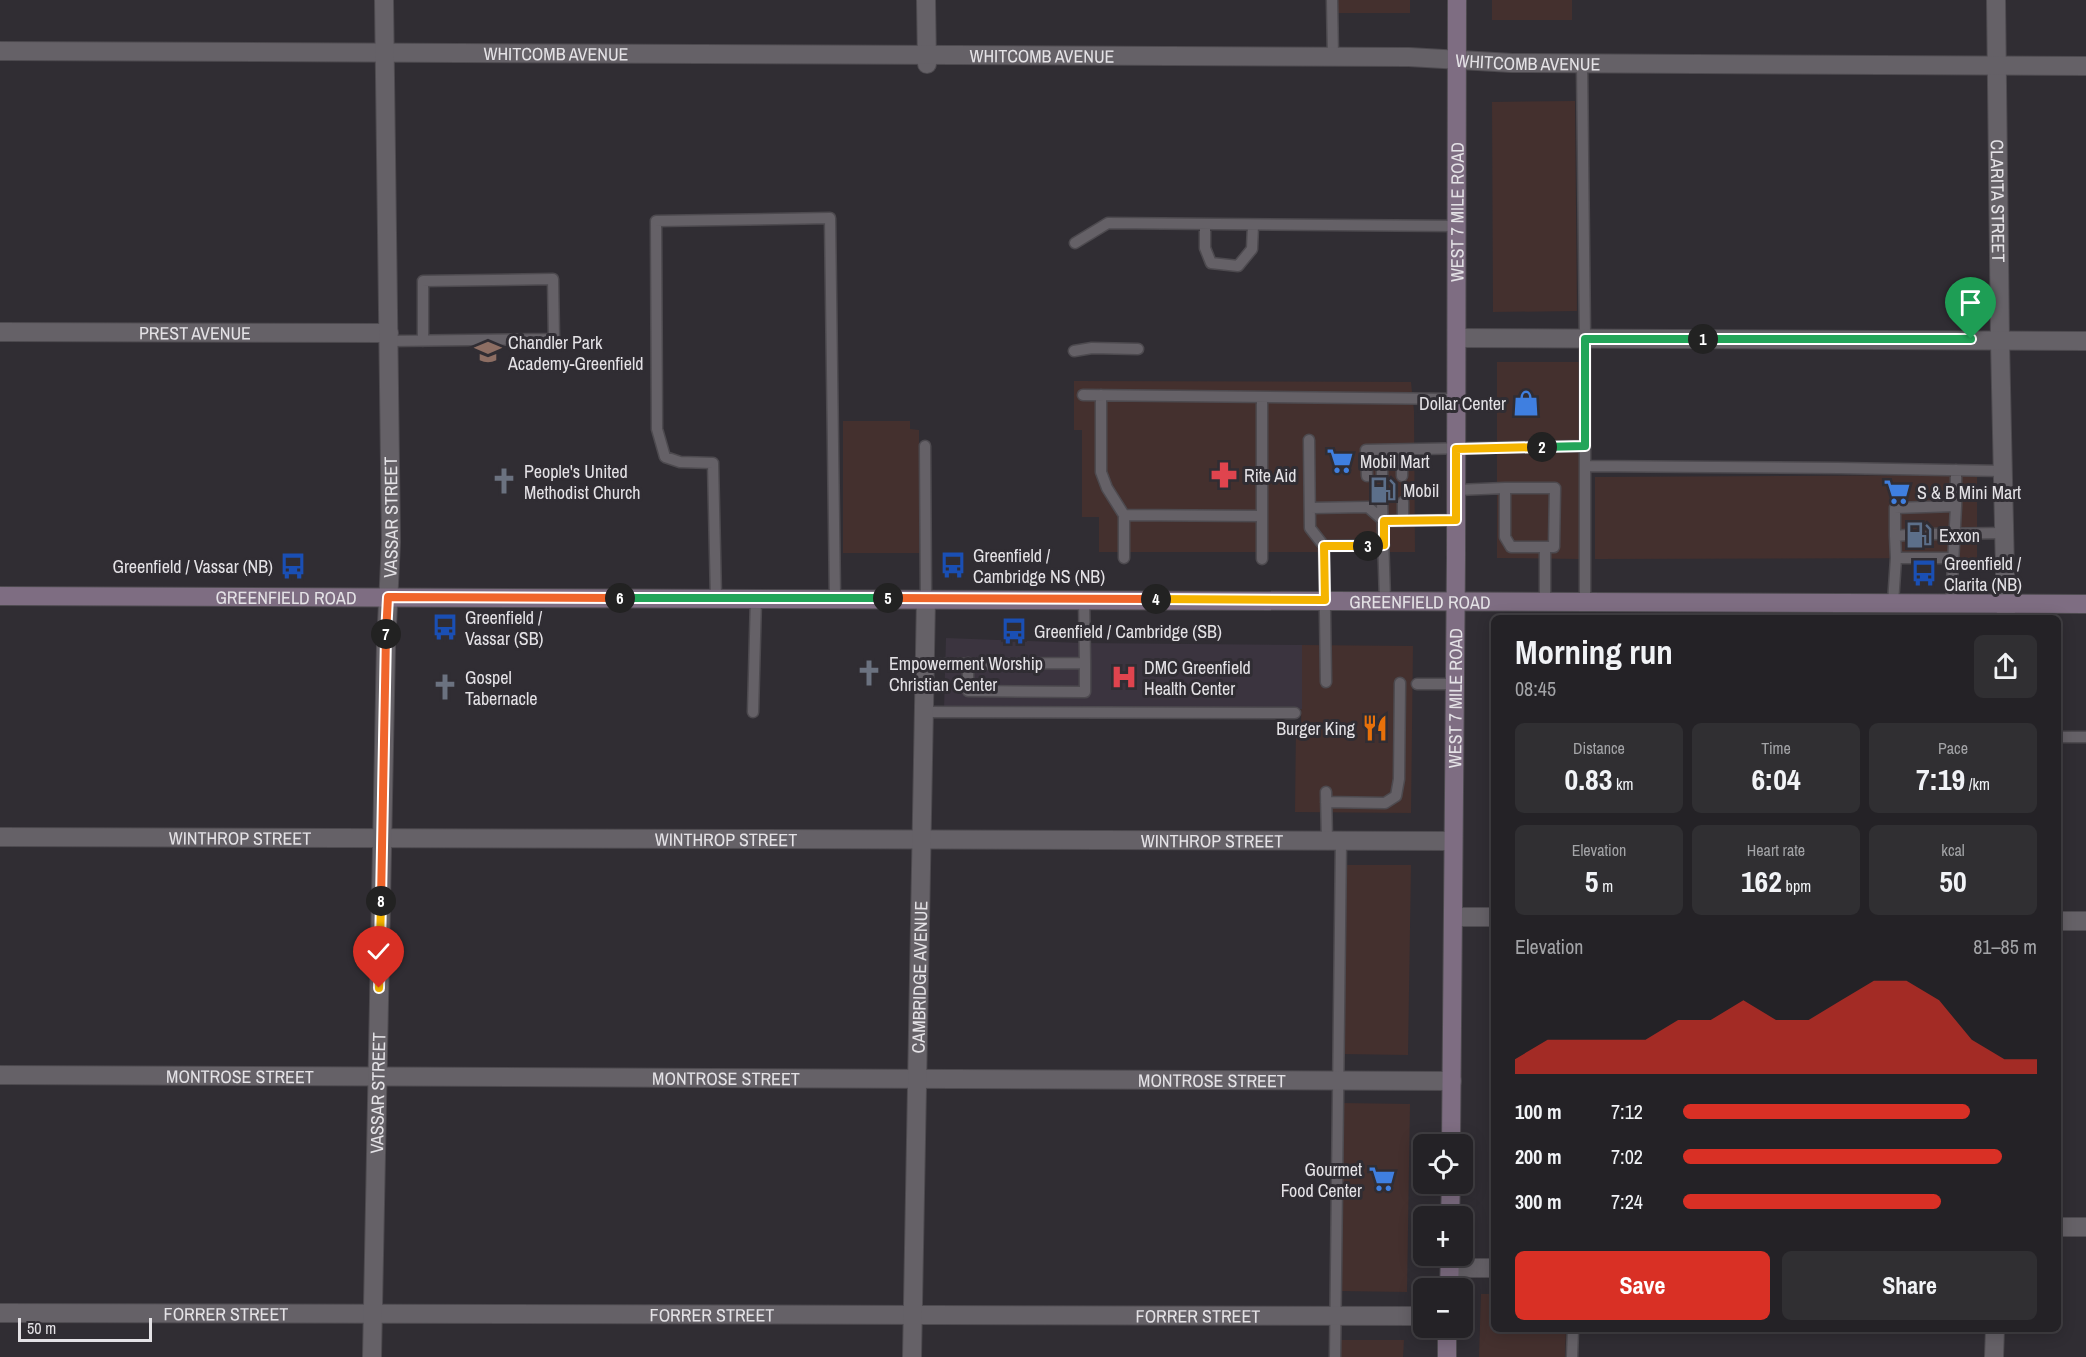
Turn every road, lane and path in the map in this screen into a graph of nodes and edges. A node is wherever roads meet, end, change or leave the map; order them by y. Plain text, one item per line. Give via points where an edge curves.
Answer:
1 (384, 0) edge
2 (926, 0) edge
3 (1332, 0) edge
4 (1457, 0) edge
5 (1996, 0) edge
6 (0, 51) edge
7 (384, 53) junction
8 (1333, 57) junction
9 (927, 60) junction
10 (1457, 60) junction
11 (1582, 64) junction
12 (1996, 66) junction
13 (2086, 66) edge
14 (1205, 224) junction
15 (1253, 225) junction
16 (1457, 226) junction
17 (1075, 243) dead end
18 (0, 332) edge
19 (389, 337) junction
20 (1457, 338) junction
21 (1585, 339) junction
22 (423, 341) junction
23 (2000, 341) junction
24 (2086, 341) edge
25 (1138, 349) dead end
26 (1074, 351) dead end
27 (1083, 395) dead end
28 (1101, 395) junction
29 (1262, 397) junction
30 (1457, 399) junction
31 (1309, 440) dead end
32 (925, 446) dead end
33 (1585, 446) junction
34 (1456, 449) junction
35 (1382, 450) junction
36 (1402, 450) junction
37 (1585, 466) junction
38 (1956, 470) junction
39 (2003, 471) junction
40 (1367, 476) dead end
41 (1382, 476) dead end
42 (1402, 476) dead end
43 (1505, 488) junction
44 (1456, 490) junction
45 (1403, 502) dead end
46 (1383, 503) dead end
47 (1956, 506) junction
48 (1310, 508) junction
49 (1124, 515) junction
50 (1262, 516) junction
51 (1456, 520) junction
52 (1384, 521) junction
53 (1403, 521) junction
54 (1955, 533) junction
55 (2004, 533) junction
56 (1931, 534) dead end
57 (1384, 545) junction
58 (1324, 546) junction
59 (1545, 547) junction
60 (1124, 558) dead end
61 (1896, 558) junction
62 (1952, 558) junction
63 (1262, 559) dead end
64 (0, 596) edge
65 (388, 597) junction
66 (716, 598) junction
67 (756, 598) junction
68 (835, 598) junction
69 (926, 598) junction
70 (1084, 599) junction
71 (1325, 600) junction
72 (1385, 600) junction
73 (1456, 601) junction
74 (1545, 601) junction
75 (1585, 602) junction
76 (1893, 603) junction
77 (1951, 603) junction
78 (2086, 604) edge
79 (1856, 610) edge
80 (2006, 611) edge
81 (968, 663) junction
82 (1085, 663) junction
83 (925, 664) junction
84 (1326, 682) dead end
85 (1400, 683) dead end
86 (1417, 684) dead end
87 (1455, 684) junction
88 (753, 712) dead end
89 (924, 712) junction
90 (1295, 713) dead end
91 (2061, 737) edge
92 (2086, 738) edge
93 (0, 837) edge
94 (382, 838) junction
95 (922, 840) junction
96 (1334, 841) junction
97 (1454, 841) junction
98 (1453, 917) junction
99 (1491, 917) edge
100 (2061, 921) edge
101 (2086, 921) edge
102 (0, 1075) edge
103 (378, 1077) junction
104 (917, 1078) junction
105 (1338, 1079) junction
106 (1452, 1081) junction
107 (1451, 1134) edge
108 (2061, 1227) edge
109 (2086, 1227) edge
110 (1473, 1265) edge
111 (1491, 1268) edge
112 (0, 1313) edge
113 (373, 1314) junction
114 (913, 1316) junction
115 (1335, 1316) junction
116 (1413, 1316) edge
117 (1573, 1332) edge
118 (1995, 1332) edge
119 (1448, 1338) edge
120 (372, 1357) edge
121 (912, 1357) edge
122 (1335, 1357) edge
123 (1447, 1357) edge
124 (1572, 1357) edge
125 (1994, 1357) edge

1 - 7 street, VASSAR STREET
2 - 9 street
3 - 8 lane
4 - 10 main road, WEST 7 MILE ROAD
5 - 12 street, CLARITA STREET
6 - 7 street, WHITCOMB AVENUE
7 - 9 street, WHITCOMB AVENUE
7 - 19 street, VASSAR STREET
8 - 9 street, WHITCOMB AVENUE
8 - 10 street, WHITCOMB AVENUE
10 - 11 street, WHITCOMB AVENUE
10 - 16 main road, WEST 7 MILE ROAD
11 - 12 street, WHITCOMB AVENUE
11 - 21 lane
12 - 13 street, WHITCOMB AVENUE
12 - 23 street, CLARITA STREET
14 - 15 lane
14 - 15 lane via 1205,248 1211,263 1238,266 1252,249
14 - 17 lane via 1108,223
15 - 16 lane
16 - 20 main road, WEST 7 MILE ROAD
18 - 19 street, PREST AVENUE
19 - 22 lane
19 - 65 street, VASSAR STREET
20 - 21 street
20 - 30 main road, WEST 7 MILE ROAD
21 - 23 street
21 - 33 lane
22 - 22 lane via 554,339 553,279 423,281
23 - 24 street
23 - 39 street, CLARITA STREET
25 - 26 lane
27 - 28 lane
28 - 29 lane
28 - 49 lane via 1101,472
29 - 30 lane
29 - 50 lane
30 - 34 main road, WEST 7 MILE ROAD
31 - 48 lane
32 - 69 lane
33 - 34 lane
33 - 37 lane
34 - 36 lane
34 - 44 main road, WEST 7 MILE ROAD
35 - 36 lane
35 - 40 lane via 1366,450
35 - 41 lane
36 - 42 lane
37 - 38 lane
37 - 75 lane
38 - 39 lane
38 - 47 lane
39 - 55 street, CLARITA STREET
43 - 44 lane
43 - 59 lane via 1505,537 1511,547
43 - 59 lane via 1555,488 1554,547
44 - 51 main road, WEST 7 MILE ROAD
45 - 53 lane
46 - 52 lane
47 - 54 lane
47 - 61 lane via 1895,508 1901,535
48 - 52 lane via 1368,505
48 - 58 lane via 1310,528
49 - 50 lane
49 - 60 lane
50 - 63 lane
51 - 53 lane
51 - 73 main road, WEST 7 MILE ROAD
52 - 53 lane
52 - 57 lane
54 - 55 lane
54 - 56 lane
54 - 62 lane
55 - 80 street, CLARITA STREET
57 - 58 lane
57 - 72 lane
58 - 71 lane
59 - 74 lane
61 - 62 lane
61 - 76 lane
62 - 77 lane
64 - 65 main road, GREENFIELD ROAD
65 - 66 main road, GREENFIELD ROAD
65 - 94 street, VASSAR STREET
66 - 67 main road, GREENFIELD ROAD
66 - 68 lane via 713,463 680,462 665,457 657,429 656,221 830,218
67 - 68 main road, GREENFIELD ROAD
67 - 88 lane
68 - 69 main road, GREENFIELD ROAD
69 - 70 main road, GREENFIELD ROAD
69 - 83 street, CAMBRIDGE AVENUE
70 - 71 main road, GREENFIELD ROAD
70 - 82 lane
71 - 72 main road, GREENFIELD ROAD
71 - 84 lane
72 - 73 main road, GREENFIELD ROAD
73 - 74 main road, GREENFIELD ROAD
73 - 87 main road, WEST 7 MILE ROAD
74 - 75 main road, GREENFIELD ROAD
75 - 79 main road, GREENFIELD ROAD
76 - 77 main road, GREENFIELD ROAD
76 - 79 main road, GREENFIELD ROAD
77 - 80 main road, GREENFIELD ROAD
78 - 80 main road, GREENFIELD ROAD
81 - 82 lane
81 - 82 lane via 968,691 1084,692
81 - 83 lane
83 - 89 street, CAMBRIDGE AVENUE
85 - 96 lane via 1396,796 1385,803 1326,797
86 - 87 lane
87 - 97 main road, WEST 7 MILE ROAD
89 - 90 lane
89 - 95 street, CAMBRIDGE AVENUE
91 - 92 lane
93 - 94 street, WINTHROP STREET
94 - 95 street, WINTHROP STREET
94 - 103 street, VASSAR STREET
95 - 96 street, WINTHROP STREET
95 - 104 street, CAMBRIDGE AVENUE
96 - 97 street, WINTHROP STREET
96 - 105 lane
97 - 98 main road, WEST 7 MILE ROAD
98 - 99 street
98 - 106 main road, WEST 7 MILE ROAD
100 - 101 street
102 - 103 street, MONTROSE STREET
103 - 104 street, MONTROSE STREET
103 - 113 street, VASSAR STREET
104 - 105 street, MONTROSE STREET
104 - 114 street, CAMBRIDGE AVENUE
105 - 106 street, MONTROSE STREET
105 - 115 lane
106 - 107 main road, WEST 7 MILE ROAD
108 - 109 street
110 - 111 street
112 - 113 street, FORRER STREET
113 - 114 street, FORRER STREET
113 - 120 street, VASSAR STREET
114 - 115 street, FORRER STREET
114 - 121 street, CAMBRIDGE AVENUE
115 - 116 street, FORRER STREET
115 - 122 lane
117 - 124 lane
118 - 125 street
119 - 123 main road

